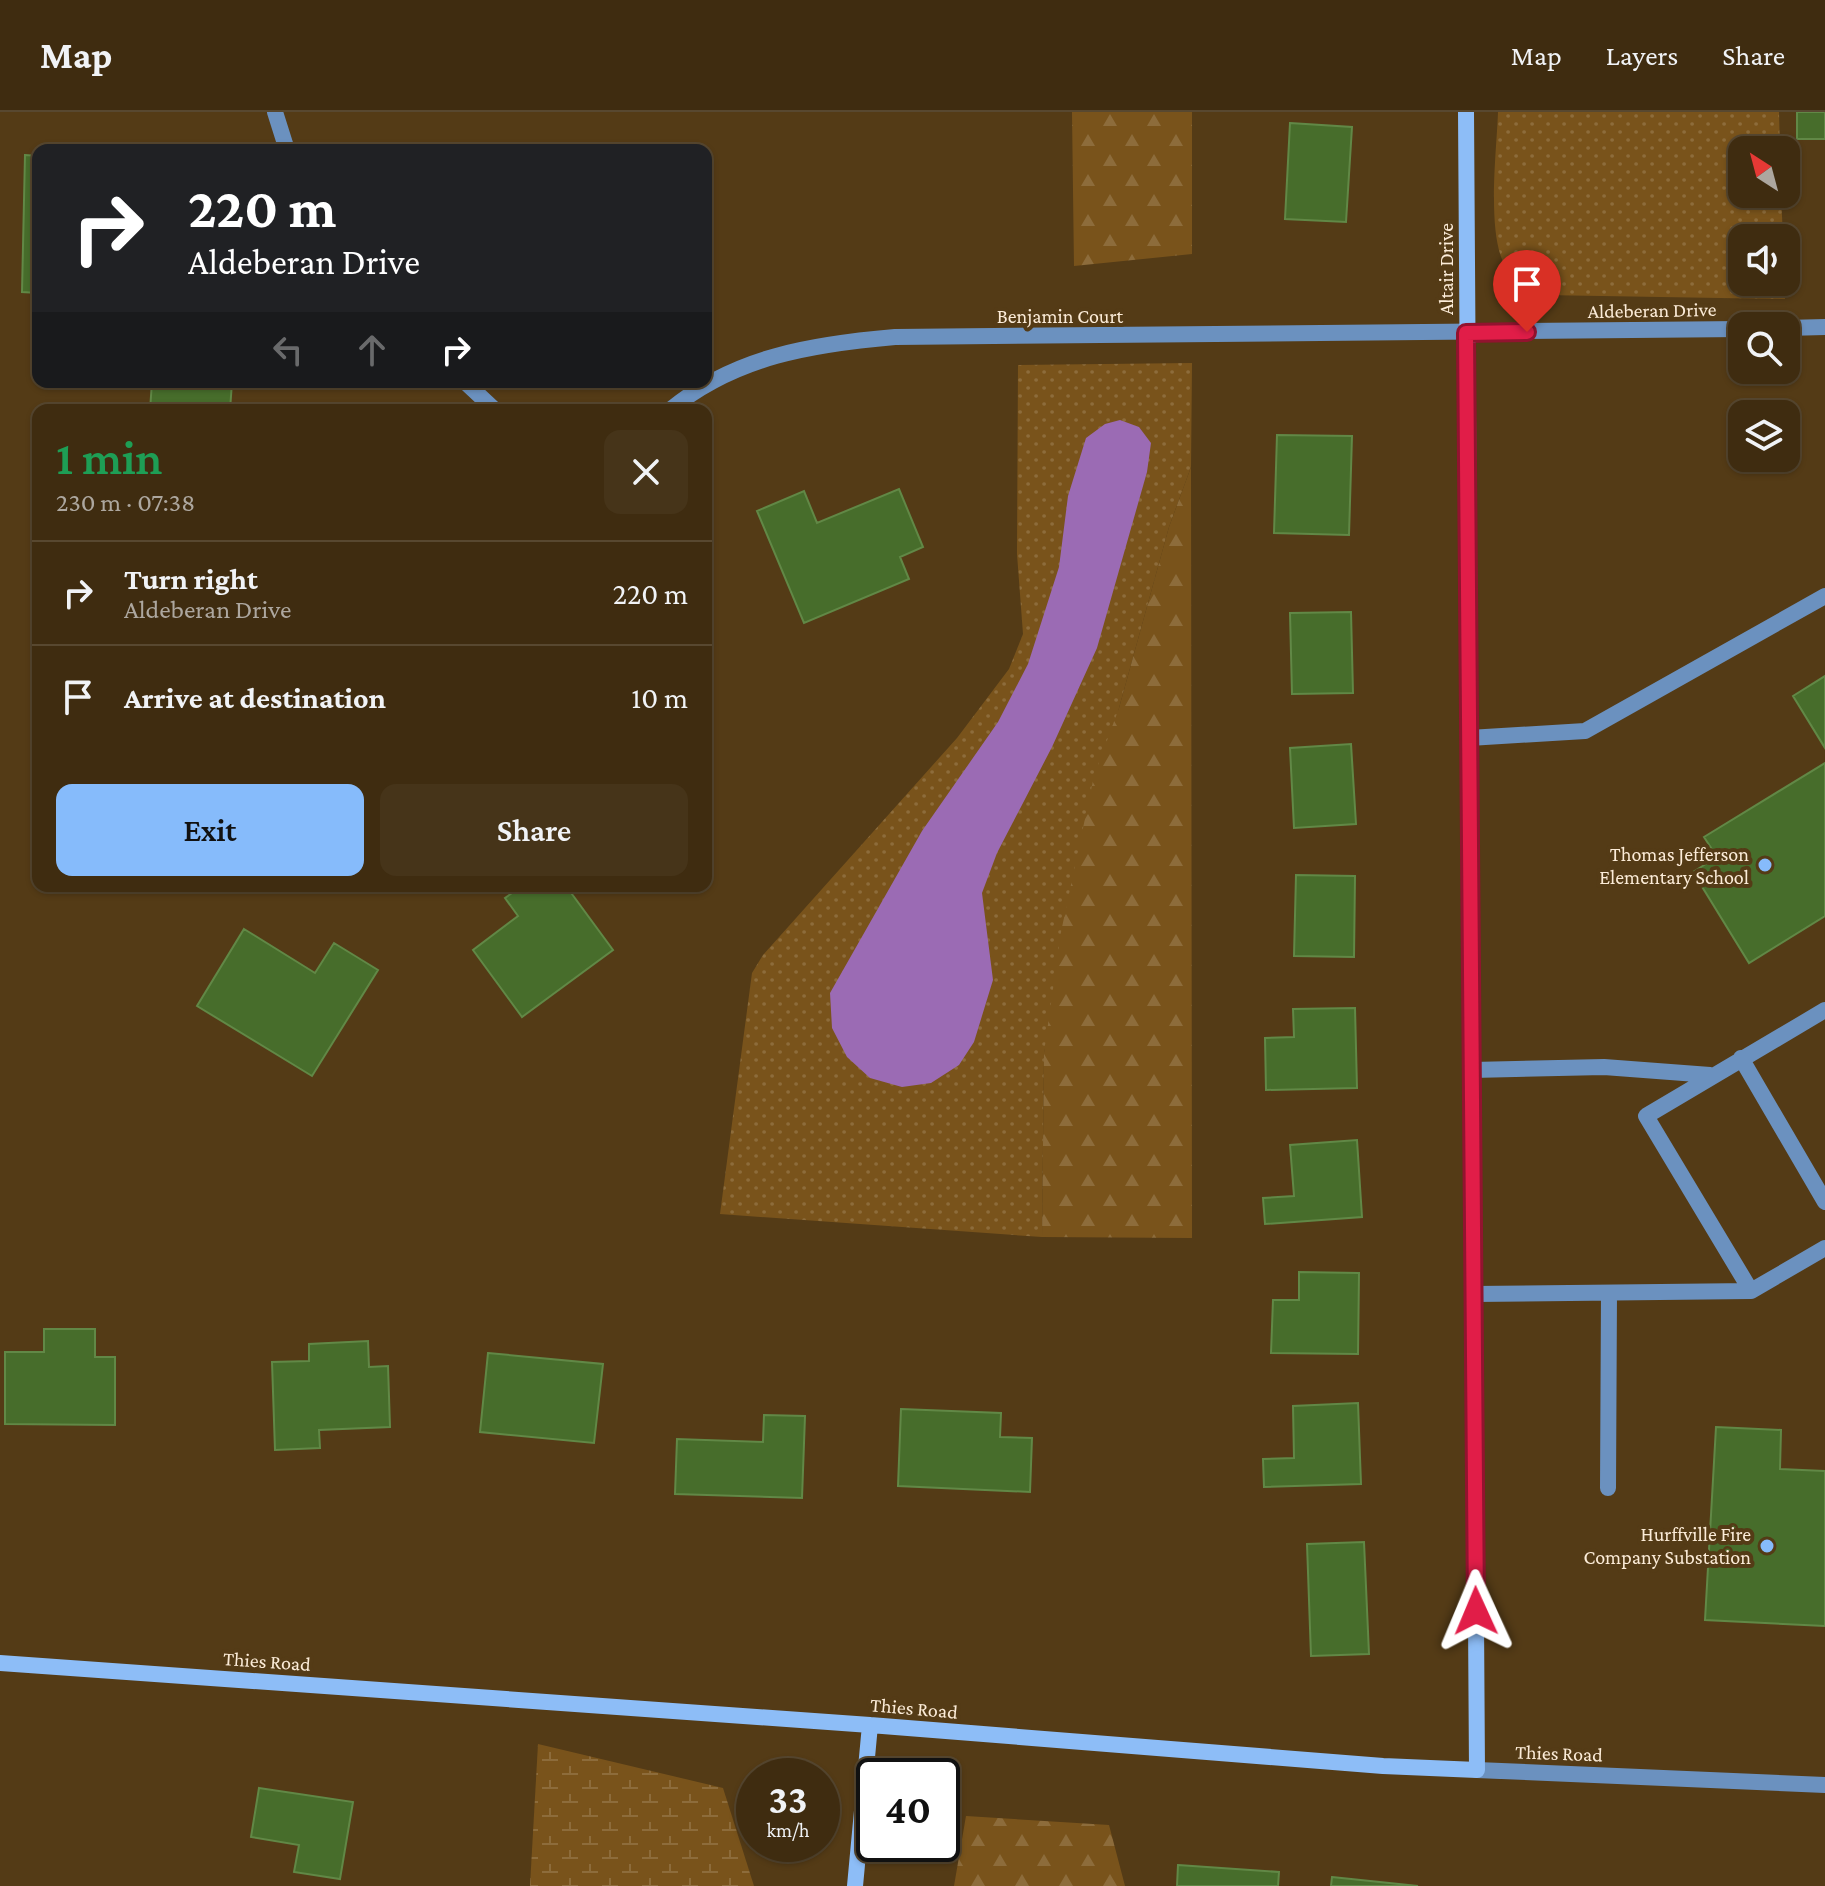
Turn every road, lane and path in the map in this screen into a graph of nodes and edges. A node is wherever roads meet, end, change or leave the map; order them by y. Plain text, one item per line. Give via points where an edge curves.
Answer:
1 (275, 112) edge
2 (1466, 112) edge
3 (285, 144) edge
4 (1825, 327) edge
5 (1800, 328) edge
6 (1728, 329) edge
7 (1466, 333) junction
8 (712, 381) edge
9 (471, 388) edge
10 (702, 388) edge
11 (489, 404) edge
12 (679, 404) edge
13 (1825, 596) edge
14 (1469, 738) junction
15 (1825, 1010) edge
16 (1741, 1058) junction
17 (1472, 1070) junction
18 (1710, 1075) junction
19 (1825, 1202) edge
20 (1825, 1248) edge
21 (1751, 1291) junction
22 (1609, 1293) junction
23 (1474, 1294) junction
24 (1608, 1488) dead end
25 (0, 1663) edge
26 (870, 1725) junction
27 (1477, 1770) junction
28 (1825, 1785) edge
29 (855, 1886) edge

1 - 3 street
2 - 7 street, Altair Drive
4 - 5 street
6 - 7 street, Aldeberan Drive
7 - 8 street, Benjamin Court via 895,337 818,344
7 - 14 street, Altair Drive
9 - 11 street
10 - 12 street, Benjamin Court
13 - 14 street via 1585,731
14 - 17 street, Altair Drive
15 - 16 street
16 - 18 street
16 - 19 street
17 - 18 street via 1604,1067
17 - 23 street, Altair Drive
18 - 21 street via 1646,1116
20 - 21 street
21 - 22 street
22 - 23 street
22 - 24 street
23 - 27 street, Altair Drive
25 - 26 street, Thies Road
26 - 27 street, Thies Road
26 - 29 street
27 - 28 street, Thies Road

